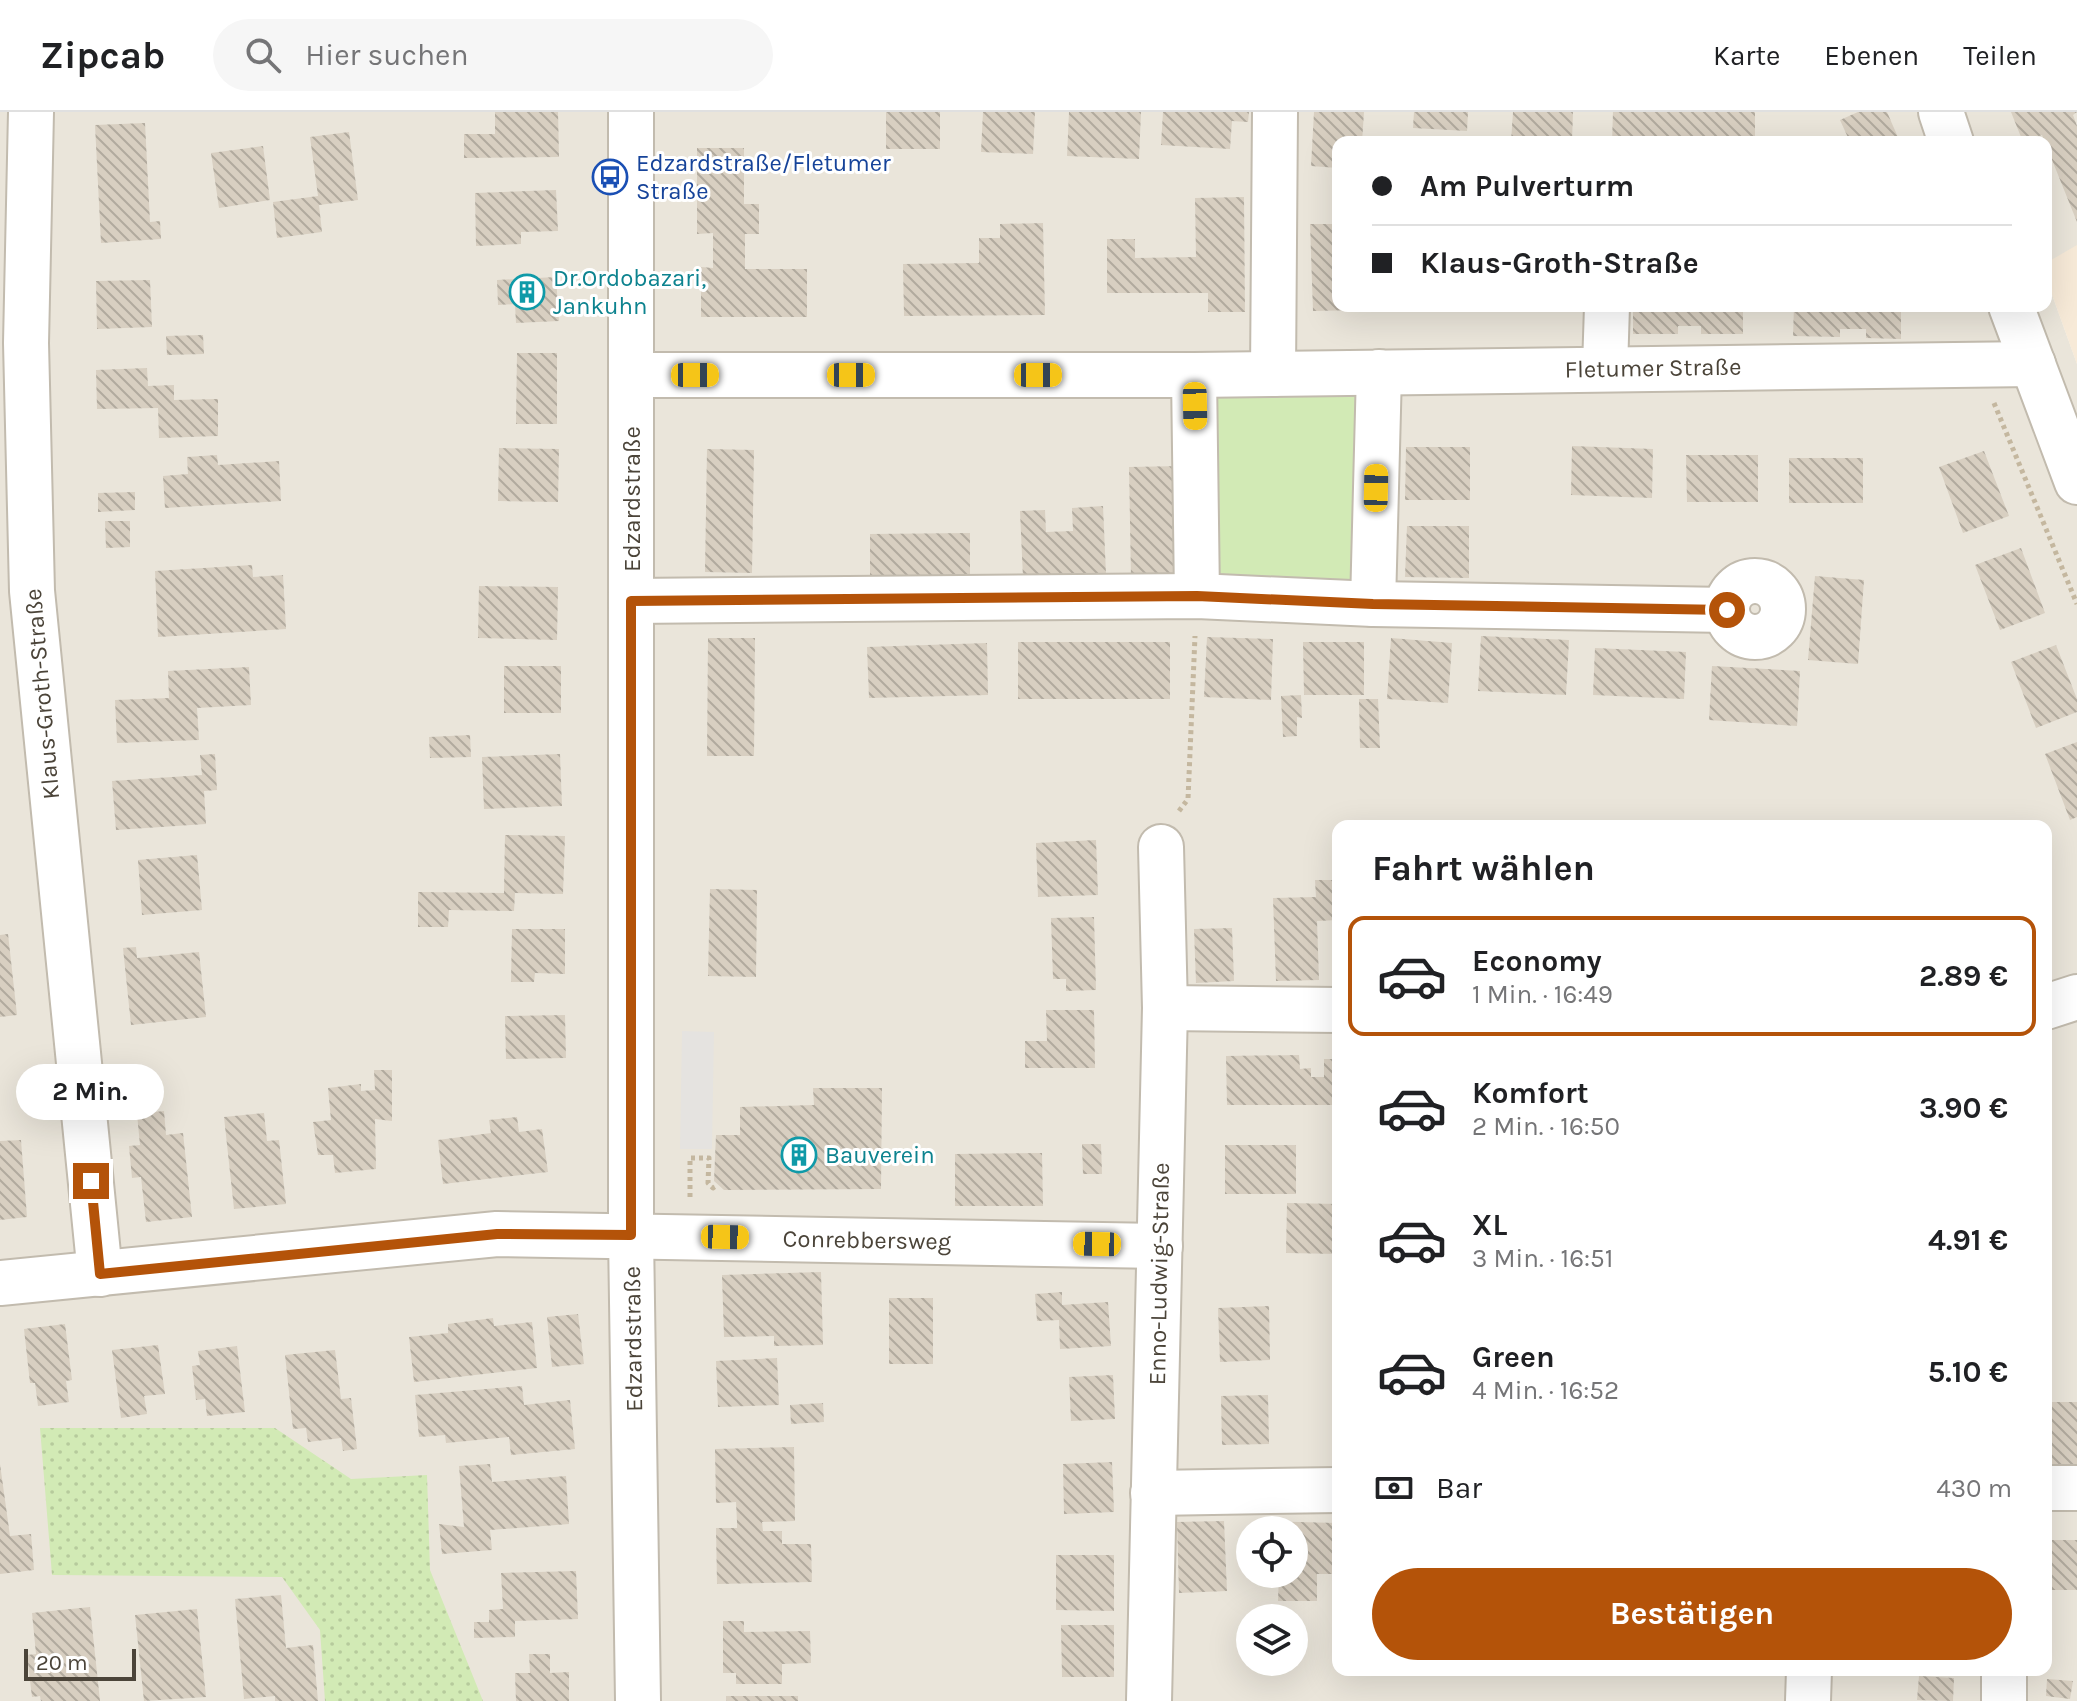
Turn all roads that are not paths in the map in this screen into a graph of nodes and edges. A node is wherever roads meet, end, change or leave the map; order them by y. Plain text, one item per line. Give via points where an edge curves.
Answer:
1 (31, 112) edge
2 (631, 112) edge
3 (1275, 112) edge
4 (1941, 112) edge
5 (1949, 136) edge
6 (1607, 312) edge
7 (2013, 312) edge
8 (2033, 364) junction
9 (1605, 368) junction
10 (1379, 372) junction
11 (1273, 374) junction
12 (633, 375) junction
13 (1194, 375) junction
14 (2077, 482) edge
15 (1197, 596) junction
16 (631, 601) junction
17 (1373, 604) junction
18 (1727, 610) dead end
19 (1161, 847) road end
20 (2077, 997) edge
21 (2052, 1005) edge
22 (1165, 1008) junction
23 (1332, 1010) edge
24 (631, 1235) junction
25 (1160, 1246) junction
26 (100, 1274) junction
27 (0, 1283) edge
28 (2052, 1488) edge
29 (2077, 1488) edge
30 (1332, 1490) edge
31 (1153, 1493) junction
32 (1809, 1676) edge
33 (2004, 1676) edge
34 (638, 1701) edge
35 (1149, 1701) edge
36 (1808, 1701) edge
37 (2004, 1701) edge

1 - 26 street, Klaus-Groth-Straße via 26,343 32,591
2 - 12 street, Edzardstraße
3 - 11 street
4 - 5 street
6 - 9 street
7 - 8 street
8 - 9 street, Fletumer Straße
8 - 14 street
9 - 10 street, Fletumer Straße
10 - 11 street, Fletumer Straße
10 - 17 street
11 - 13 street, Fletumer Straße
12 - 13 street, Fletumer Straße
12 - 16 street, Edzardstraße
13 - 15 street
15 - 16 street
15 - 17 street
16 - 24 street, Edzardstraße
17 - 18 street
19 - 22 street, Enno-Ludwig-Straße
20 - 21 street
22 - 23 street
22 - 25 street, Enno-Ludwig-Straße
24 - 25 street, Conrebbersweg
24 - 26 street, Conrebbersweg via 497,1234
24 - 34 street, Edzardstraße
25 - 31 street, Enno-Ludwig-Straße
26 - 27 street, Conrebbersweg
28 - 29 street
30 - 31 street
31 - 35 street, Enno-Ludwig-Straße
32 - 36 street
33 - 37 street

